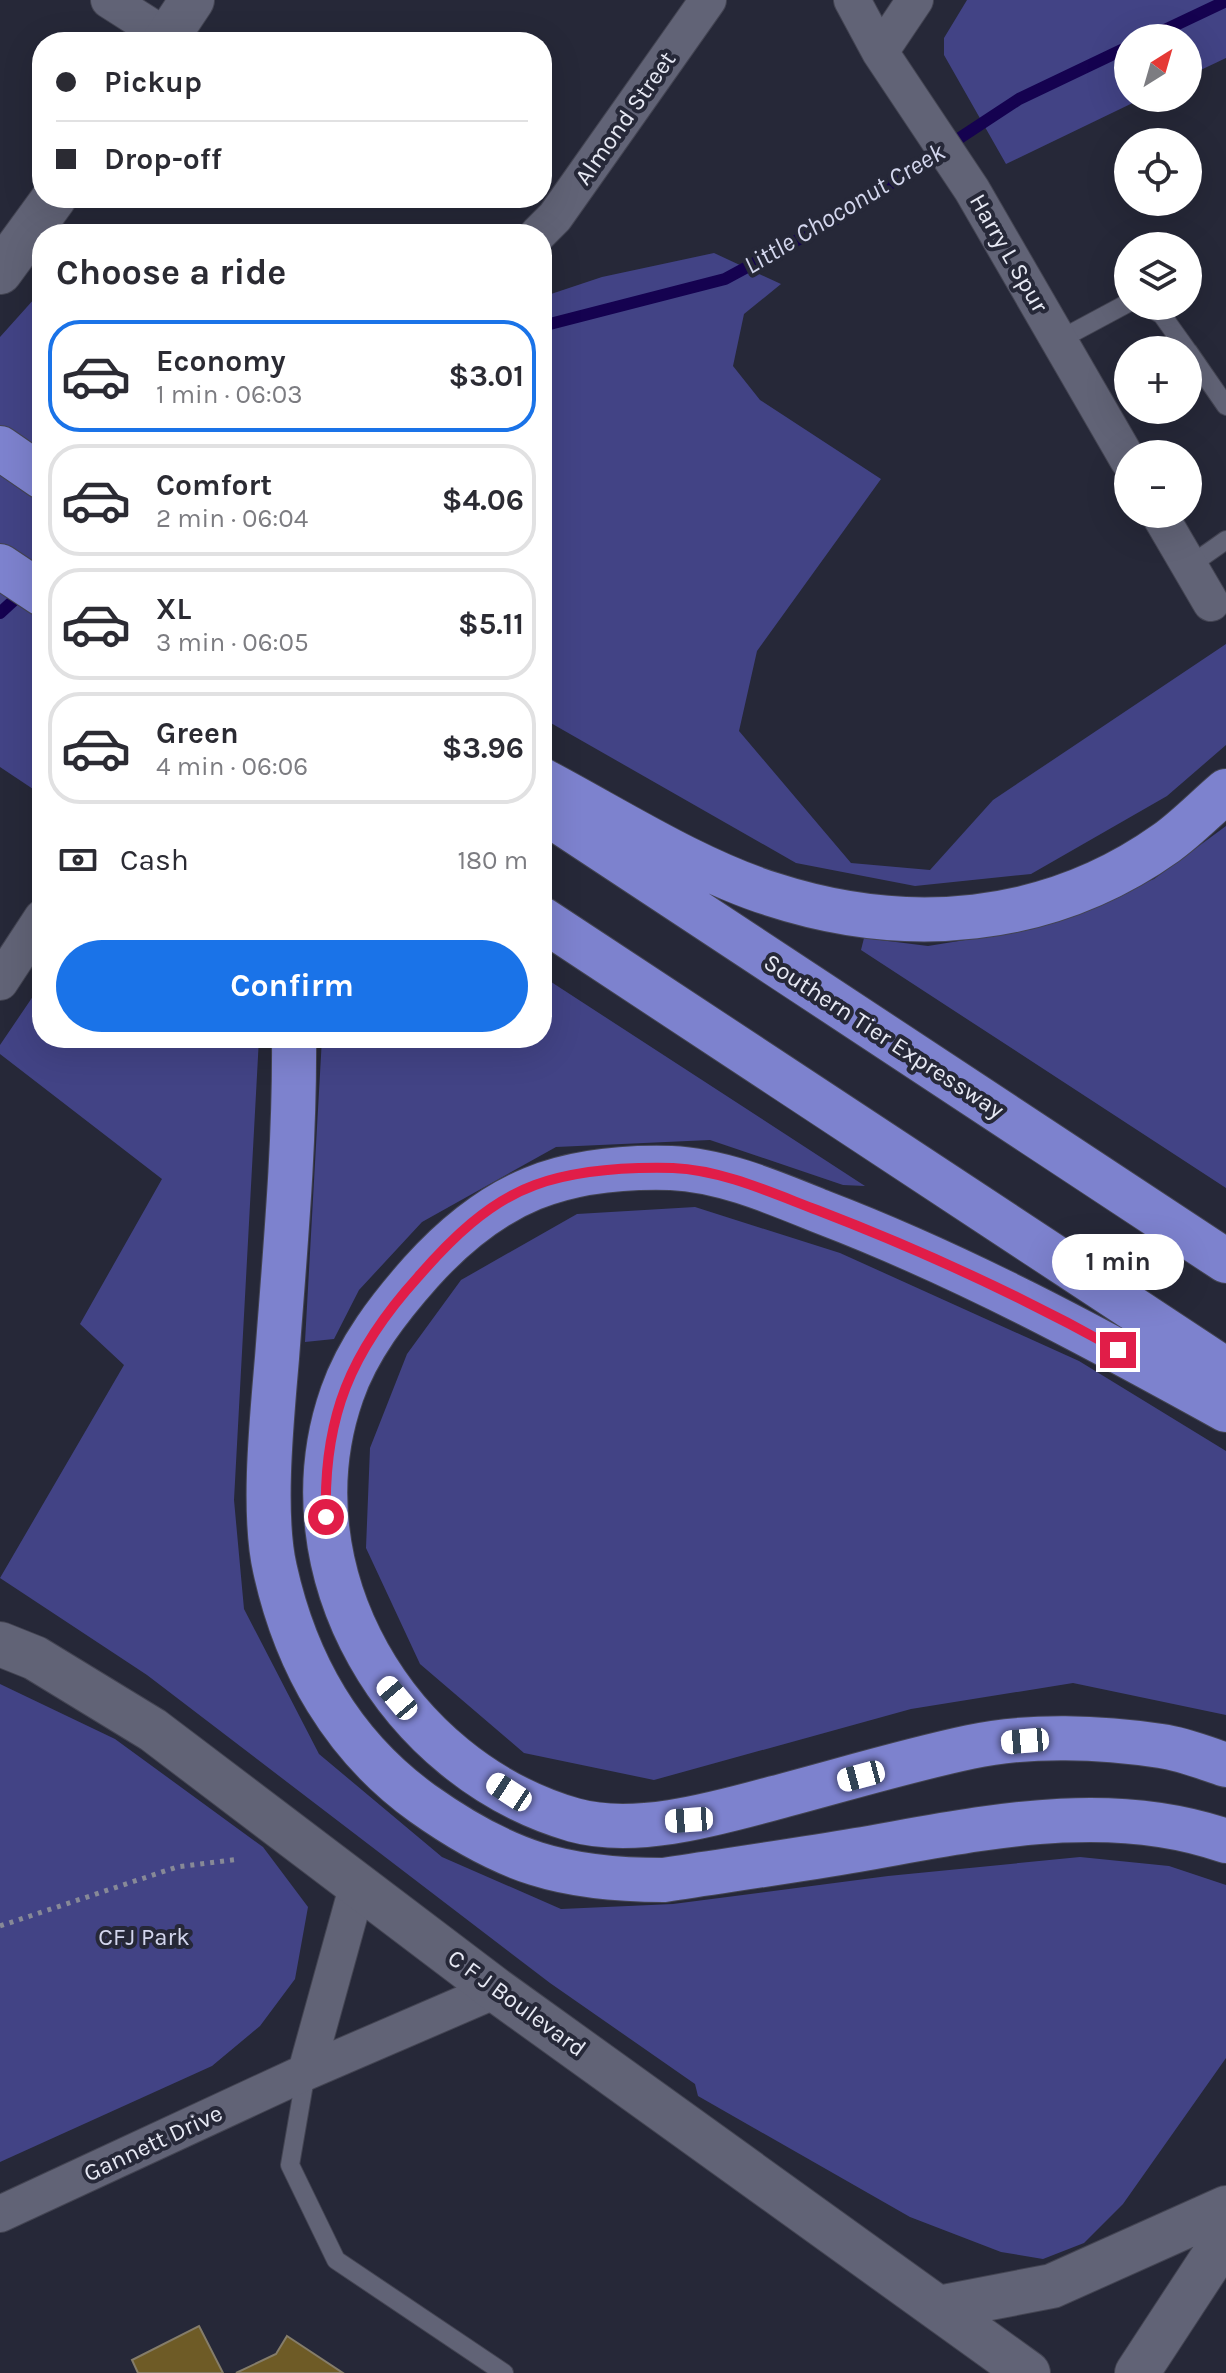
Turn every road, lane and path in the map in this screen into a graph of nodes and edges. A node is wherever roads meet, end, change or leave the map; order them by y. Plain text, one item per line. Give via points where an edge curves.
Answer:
1 (109, 0) edge
2 (192, 0) edge
3 (708, 0) edge
4 (852, 0) edge
5 (915, 0) edge
6 (155, 32) edge
7 (171, 32) edge
8 (880, 52) junction
9 (548, 224) edge
10 (32, 228) edge
11 (0, 272) edge
12 (1114, 311) edge
13 (1059, 340) junction
14 (1202, 371) edge
15 (1226, 406) edge
16 (1116, 440) edge
17 (0, 448) edge
18 (32, 470) edge
19 (1167, 528) edge
20 (1226, 540) edge
21 (0, 566) edge
22 (1189, 566) junction
23 (32, 587) edge
24 (1211, 603) dead end
25 (552, 785) edge
26 (1226, 791) edge
27 (552, 817) edge
28 (552, 926) edge
29 (32, 933) edge
30 (0, 982) edge
31 (294, 1048) edge
32 (1226, 1261) edge
33 (1226, 1370) edge
34 (1226, 1410) edge
35 (0, 1644) edge
36 (1226, 1765) edge
37 (1226, 1841) edge
38 (239, 1859) dead end
39 (358, 1884) junction
40 (0, 1926) edge
41 (496, 1990) junction
42 (306, 2072) junction
43 (1226, 2208) edge
44 (0, 2214) edge
45 (1226, 2237) edge
46 (938, 2308) junction
47 (504, 2373) edge
48 (1028, 2373) edge
49 (1137, 2373) edge

1 - 6 street
2 - 7 street
3 - 9 street, Almond Street
4 - 8 street
5 - 8 street
8 - 13 street, Harry L Spur via 972,190
10 - 11 street
12 - 13 lane
13 - 16 street, Harry L Spur
14 - 15 lane
17 - 18 highway
19 - 22 street
20 - 22 lane
21 - 23 highway
22 - 24 street
25 - 26 highway via 769,894 853,915 949,921 1047,903 1088,887 1166,843
27 - 32 highway, Southern Tier Expressway
28 - 33 highway
29 - 30 street
31 - 37 highway via 290,1185 273,1411 274,1567 299,1649 331,1710 390,1780 455,1826 514,1858 615,1880 664,1880 1055,1819 1190,1828
34 - 36 highway via 1064,1320 910,1246 753,1185 675,1168 586,1173 536,1185 489,1209 409,1286 364,1346 342,1394 324,1468 331,1567 346,1612 378,1675 416,1721 457,1758 509,1792 578,1821 689,1820 976,1746 1050,1739 1165,1746
35 - 39 street, C F J Boulevard via 35,1658 153,1730
38 - 40 path via 177,1867
39 - 41 street, C F J Boulevard
39 - 42 street
41 - 42 street, Gannett Drive
41 - 46 street, C F J Boulevard
42 - 44 street, Gannett Drive
42 - 47 lane via 290,2165 336,2260
43 - 46 street via 1052,2286
45 - 49 street
46 - 48 street, C F J Boulevard

